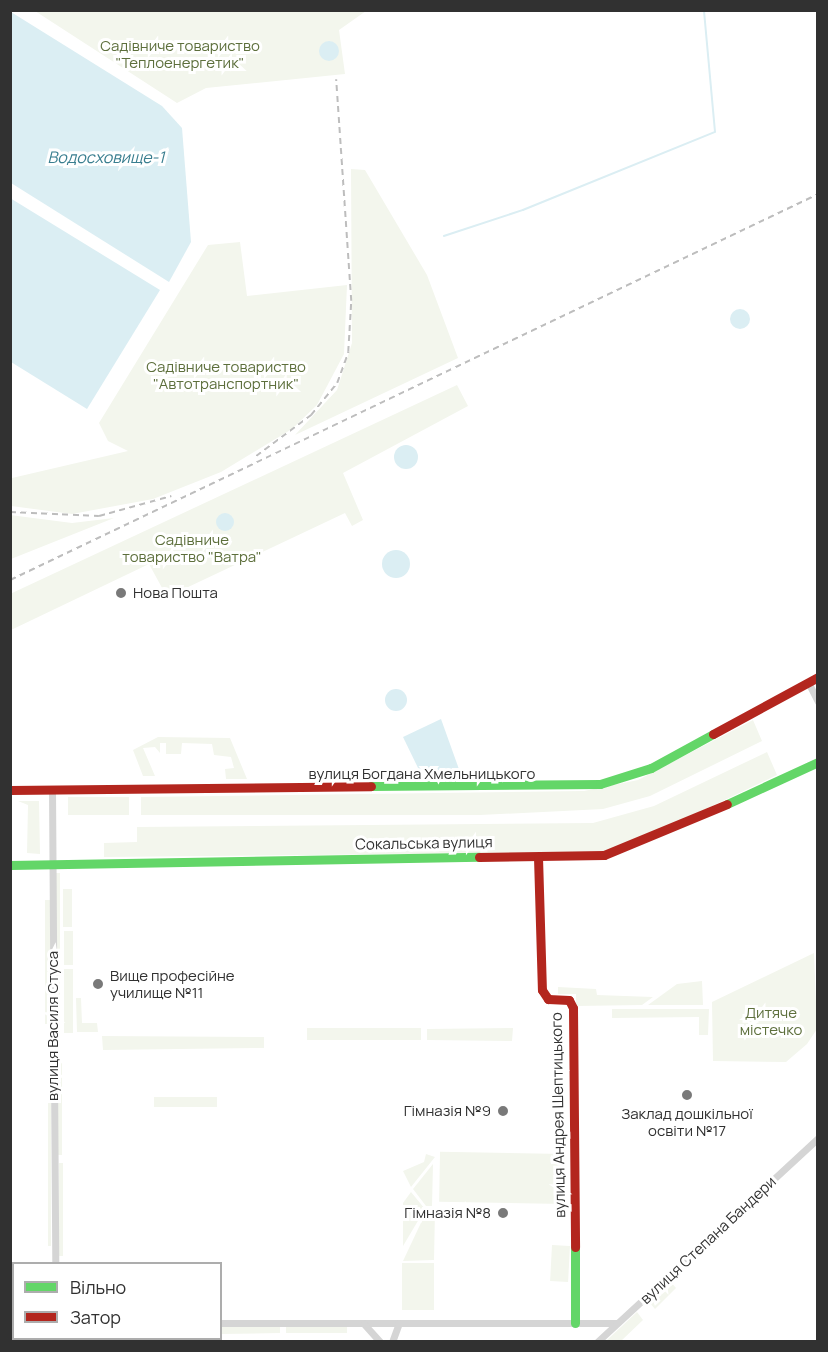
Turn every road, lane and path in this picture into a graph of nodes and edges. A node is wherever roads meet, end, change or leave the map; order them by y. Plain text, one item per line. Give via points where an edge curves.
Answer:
1 (818, 677) edge
2 (808, 682) junction
3 (818, 702) edge
4 (818, 762) edge
5 (52, 789) junction
6 (10, 790) edge
7 (538, 857) junction
8 (52, 864) junction
9 (10, 865) edge
10 (818, 1138) edge
11 (55, 1262) edge
12 (222, 1323) edge
13 (399, 1323) junction
14 (575, 1323) junction
15 (616, 1323) junction
16 (364, 1324) junction
17 (380, 1341) edge
18 (392, 1341) edge
19 (597, 1341) edge

1 - 2 street, вулиця Богдана Хмельницького
2 - 3 street
2 - 5 street, вулиця Богдана Хмельницького via 651,768 600,784
4 - 7 street, Сокальська вулиця via 620,853
5 - 6 street, вулиця Богдана Хмельницького
5 - 8 street, вулиця Василя Стуса
7 - 8 street, Сокальська вулиця
7 - 14 street, вулиця Андрея Шептицького via 542,990 548,999 569,1000 573,1008
8 - 9 street, Сокальська вулиця
8 - 11 street, вулиця Василя Стуса
10 - 15 street, вулиця Степана Бандери
12 - 16 street
13 - 14 street
13 - 16 street
13 - 18 street
14 - 15 street
15 - 19 street, вулиця Степана Бандери
16 - 17 street

